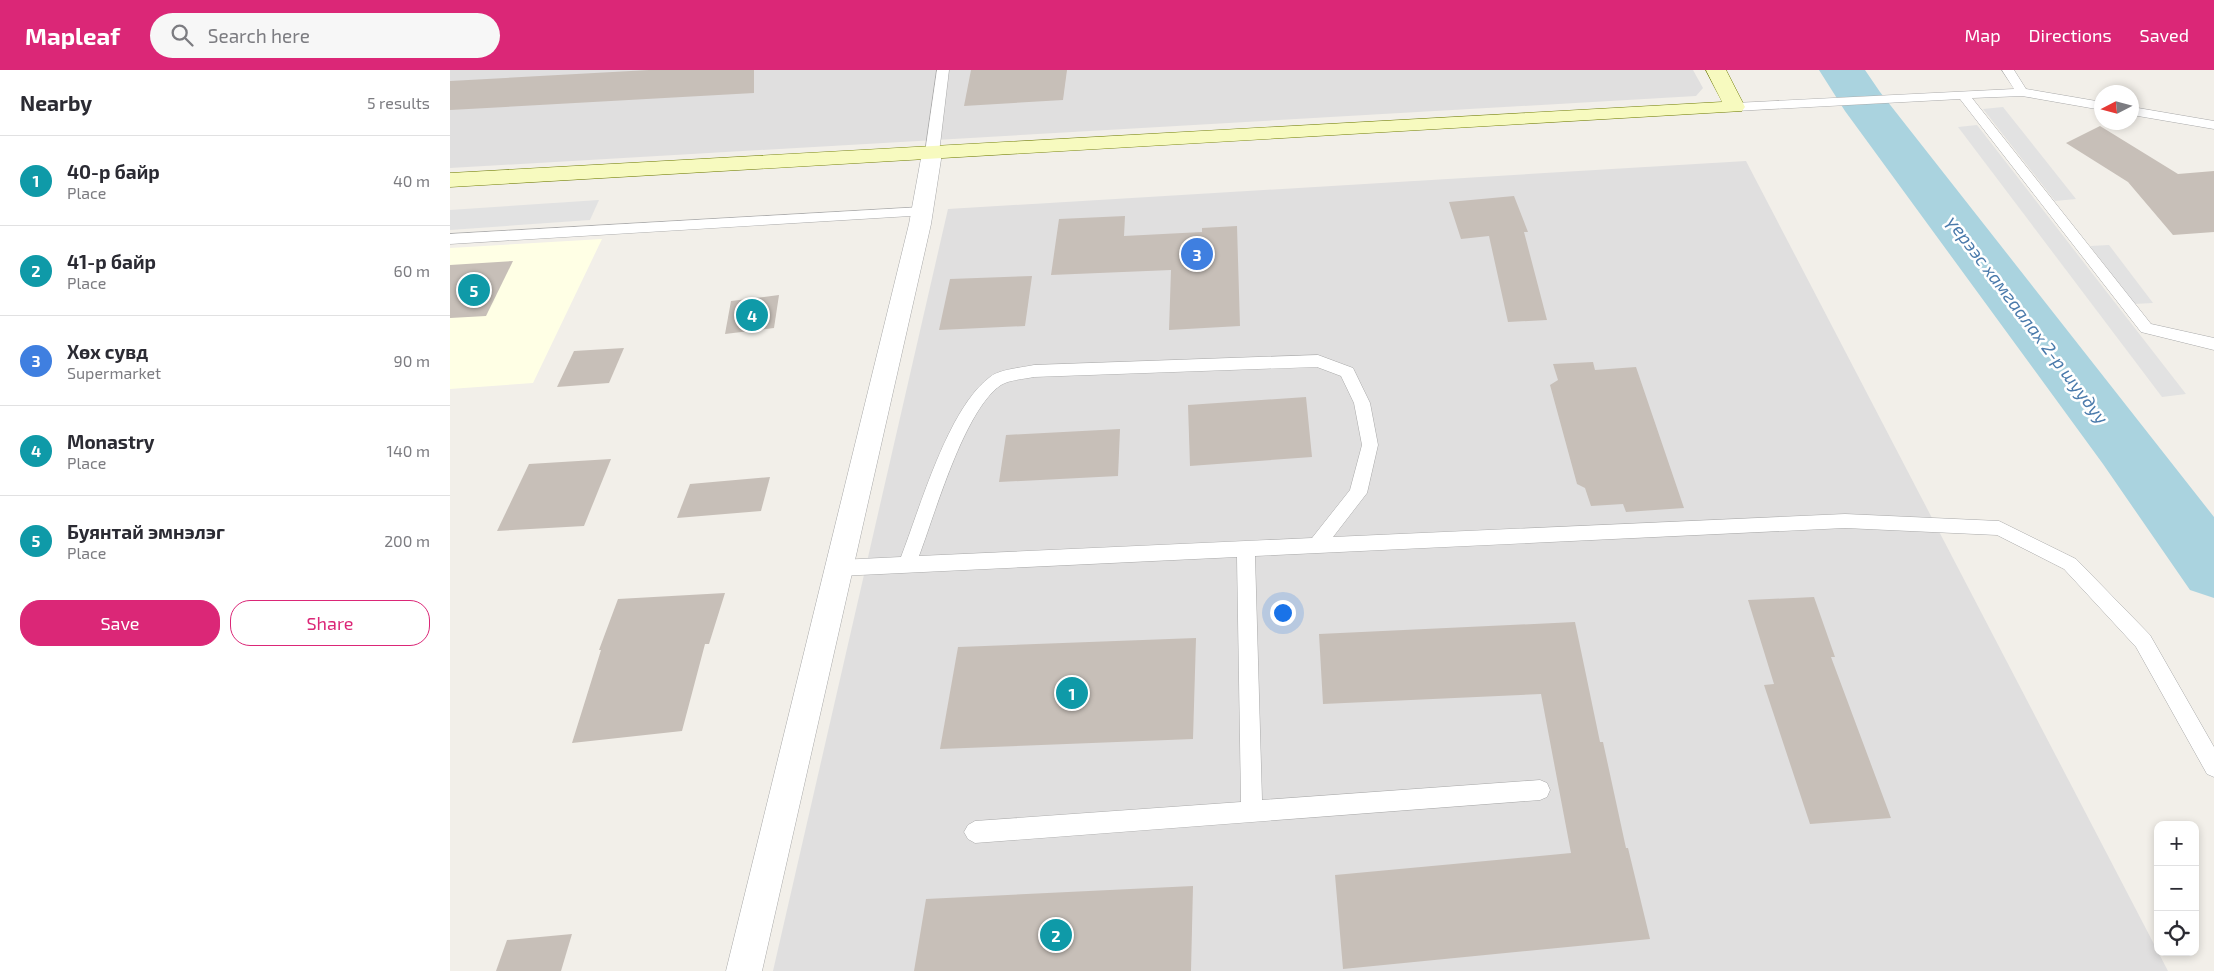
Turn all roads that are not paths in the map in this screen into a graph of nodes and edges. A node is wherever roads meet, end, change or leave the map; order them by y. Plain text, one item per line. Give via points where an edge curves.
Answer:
1 (943, 70) edge
2 (1716, 70) edge
3 (2008, 70) edge
4 (2022, 92) junction
5 (1963, 95) junction
6 (2094, 105) edge
7 (1735, 107) junction
8 (2139, 112) edge
9 (2214, 125) edge
10 (932, 152) junction
11 (450, 180) edge
12 (922, 212) junction
13 (450, 239) edge
14 (2214, 344) edge
15 (1316, 546) junction
16 (1246, 549) junction
17 (907, 565) junction
18 (839, 568) junction
19 (2214, 767) edge
20 (1540, 790) dead end
21 (1252, 812) junction
22 (975, 832) dead end
23 (744, 971) edge

1 - 10 lane
2 - 7 main road
3 - 4 lane
4 - 5 lane
4 - 6 lane
5 - 7 lane
5 - 14 lane via 2146,328
7 - 10 main road
8 - 9 lane
10 - 11 main road
10 - 12 street
12 - 13 lane
12 - 18 street
15 - 16 lane
15 - 17 lane via 1358,492 1370,445 1362,403 1347,372 1318,361 1034,370 996,380 968,410
15 - 19 lane via 1845,521 1999,528 2070,564 2143,641
16 - 17 lane
16 - 21 lane
17 - 18 lane
18 - 23 street
20 - 21 lane
21 - 22 lane

